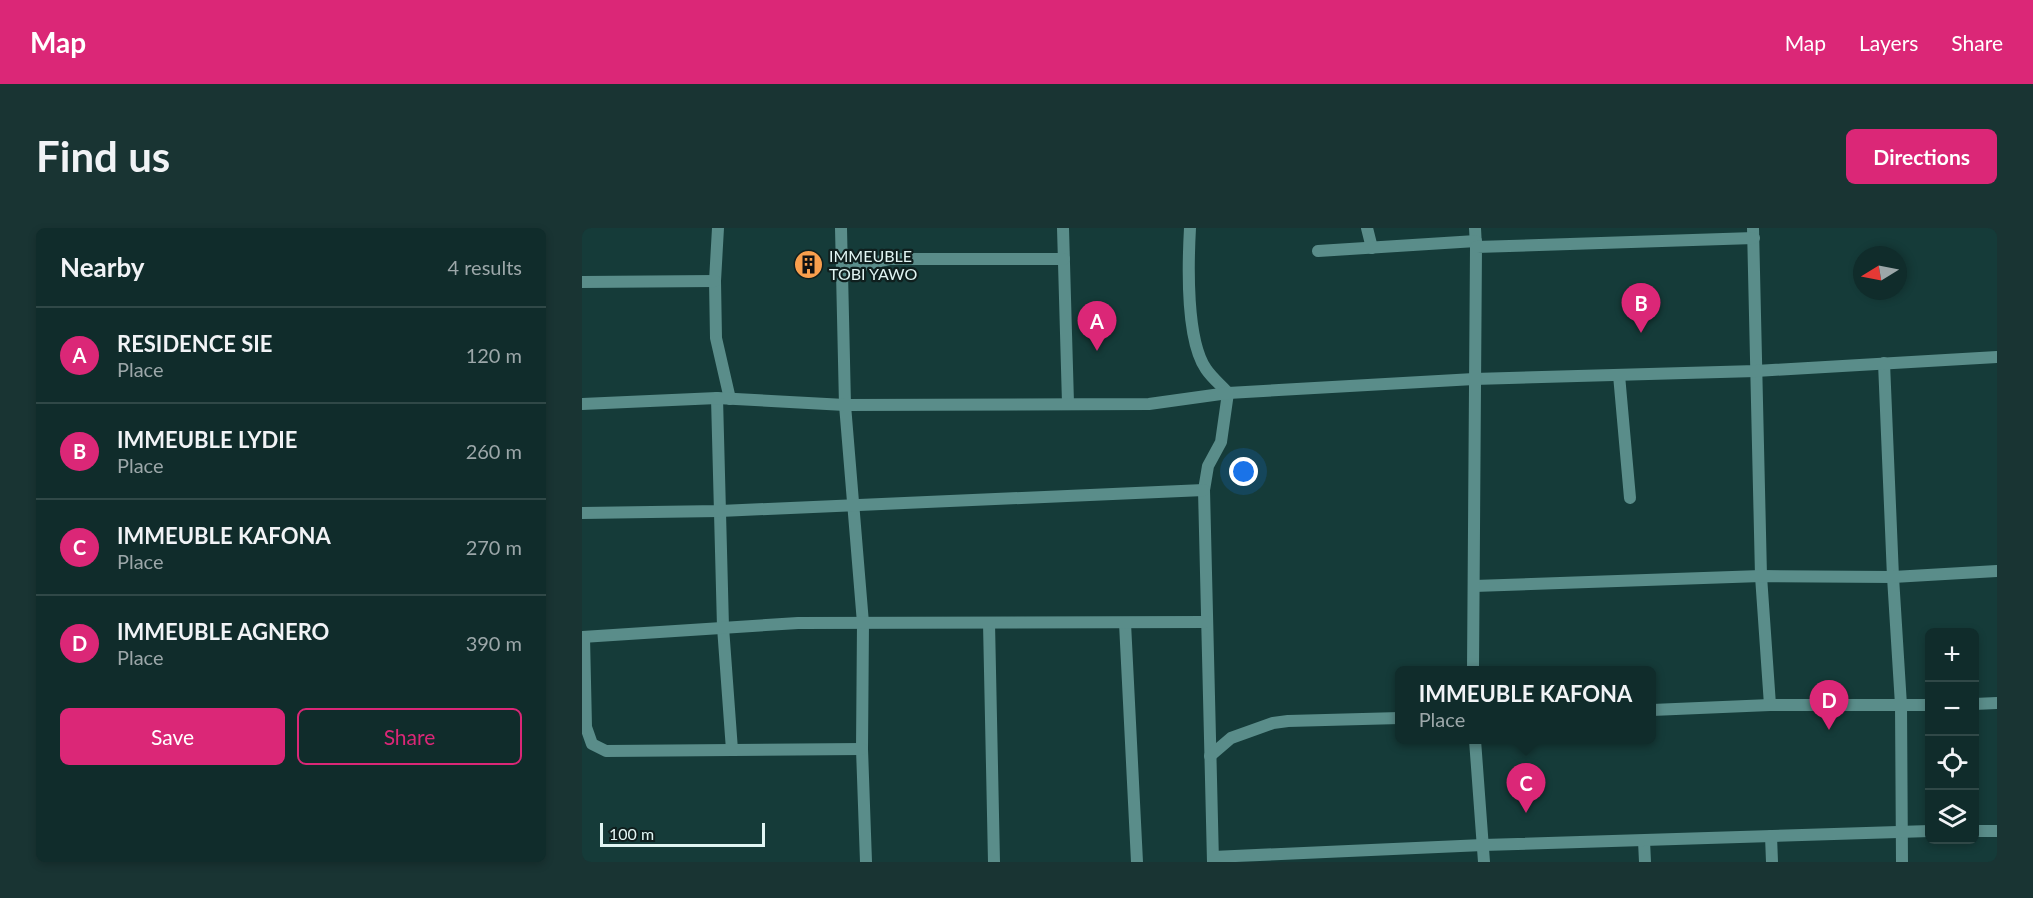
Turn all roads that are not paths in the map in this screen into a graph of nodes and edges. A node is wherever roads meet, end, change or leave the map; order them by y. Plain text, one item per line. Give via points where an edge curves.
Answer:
1 (718, 228) edge
2 (841, 228) edge
3 (1063, 228) edge
4 (1190, 228) edge
5 (1367, 228) edge
6 (1475, 228) edge
7 (1754, 233) edge
8 (1476, 244) junction
9 (1372, 248) junction
10 (1318, 251) dead end
11 (1064, 259) junction
12 (842, 270) junction
13 (715, 281) junction
14 (582, 282) edge
15 (1997, 357) edge
16 (1884, 363) junction
17 (1756, 371) junction
18 (1619, 375) junction
19 (1474, 379) junction
20 (1228, 393) junction
21 (723, 398) junction
22 (1068, 403) junction
23 (582, 404) edge
24 (845, 405) junction
25 (1204, 490) junction
26 (1630, 498) dead end
27 (854, 505) junction
28 (720, 511) junction
29 (582, 513) edge
30 (1997, 572) edge
31 (1761, 576) junction
32 (1893, 577) junction
33 (1474, 586) junction
34 (1206, 622) junction
35 (863, 623) junction
36 (989, 623) junction
37 (1125, 623) junction
38 (723, 627) junction
39 (583, 637) edge
40 (1473, 666) edge
41 (1997, 703) edge
42 (1979, 704) edge
43 (1770, 705) junction
44 (1901, 705) junction
45 (1925, 705) edge
46 (1656, 710) edge
47 (1395, 718) edge
48 (1475, 744) edge
49 (861, 749) junction
50 (732, 750) junction
51 (1210, 756) junction
52 (1902, 831) junction
53 (1925, 831) edge
54 (1979, 831) edge
55 (1997, 831) edge
56 (1771, 836) junction
57 (1644, 841) junction
58 (1483, 845) junction
59 (1352, 856) edge
60 (1271, 858) edge
61 (1213, 860) edge
62 (866, 862) edge
63 (994, 862) edge
64 (1133, 862) edge
65 (1137, 862) edge
66 (1484, 862) edge
67 (1646, 862) edge
68 (1772, 862) edge
69 (1902, 862) edge

1 - 13 street
2 - 12 street
3 - 11 street
4 - 20 street via 1188,271 1194,336 1205,368
5 - 9 street
6 - 8 street
7 - 8 street
7 - 17 street
8 - 9 street
8 - 19 street
9 - 10 street
11 - 12 street via 890,259
11 - 22 street
12 - 24 street
13 - 14 street
13 - 21 street
15 - 16 street
16 - 17 street
16 - 32 street
17 - 18 street
17 - 31 street
18 - 19 street
18 - 26 street
19 - 20 street
19 - 33 street
20 - 22 street via 1149,404
20 - 25 street via 1221,442 1208,466
21 - 23 street
21 - 24 street
21 - 28 street
22 - 24 street
24 - 27 street
25 - 27 street
25 - 34 street
27 - 28 street
27 - 35 street
28 - 29 street
28 - 38 street
30 - 32 street
31 - 32 street
31 - 33 street
31 - 43 street
32 - 44 street
33 - 40 street
34 - 37 street
34 - 51 street
35 - 36 street
35 - 38 street
35 - 49 street
36 - 37 street
36 - 63 street
37 - 65 street
38 - 39 street
38 - 50 street
39 - 50 street via 586,727 592,744 606,751
41 - 42 street
43 - 44 street
43 - 46 street
44 - 45 street
44 - 52 street
47 - 51 street via 1273,723 1231,738
48 - 58 street
49 - 50 street
49 - 62 street
51 - 61 street
52 - 53 street
52 - 56 street
52 - 69 street
54 - 55 street
56 - 57 street
56 - 68 street
57 - 58 street
57 - 67 street
58 - 59 street
58 - 66 street
59 - 60 street
60 - 61 street
64 - 65 street

